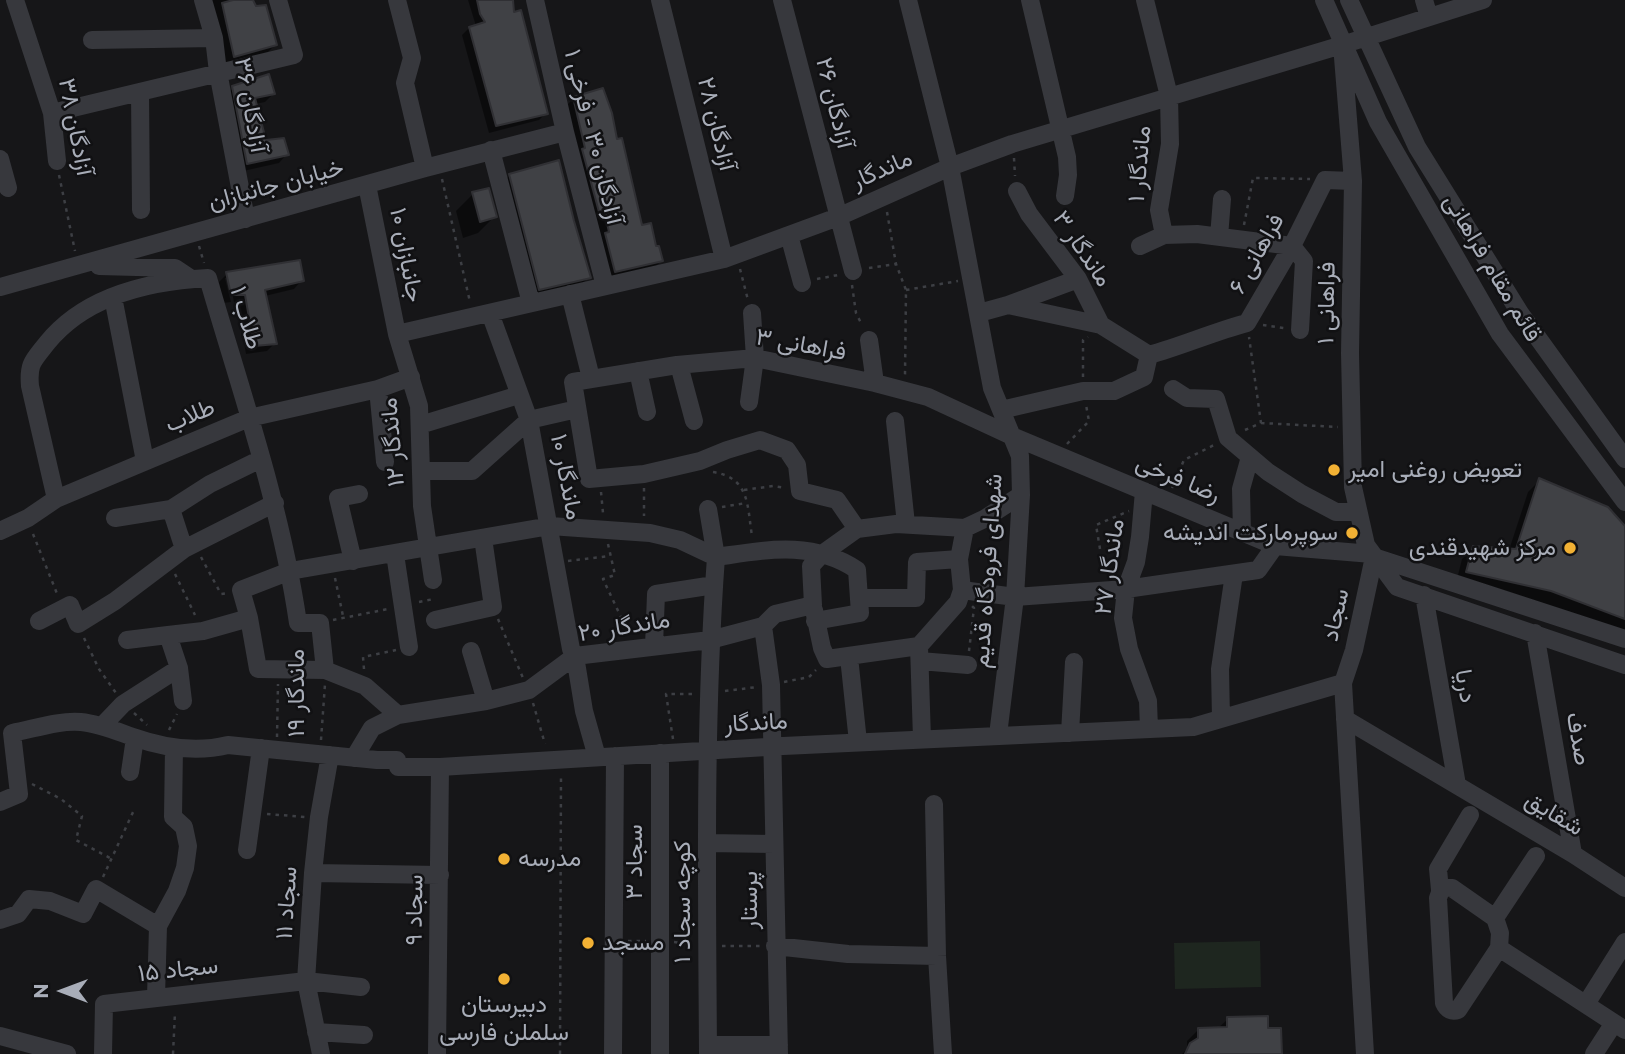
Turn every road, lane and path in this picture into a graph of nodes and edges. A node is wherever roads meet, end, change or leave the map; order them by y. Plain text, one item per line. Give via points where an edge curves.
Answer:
1 (15, 0) edge
2 (204, 0) edge
3 (278, 0) edge
4 (397, 0) edge
5 (535, 0) edge
6 (660, 0) edge
7 (782, 0) edge
8 (908, 0) edge
9 (1030, 0) edge
10 (1146, 0) edge
11 (1324, 0) edge
12 (1349, 0) edge
13 (1483, 0) edge
14 (1427, 9) edge
15 (214, 37) junction
16 (1365, 37) junction
17 (92, 40) dead end
18 (1342, 46) junction
19 (218, 72) junction
20 (140, 92) junction
21 (1169, 96) junction
22 (52, 113) junction
23 (1061, 130) junction
24 (565, 132) junction
25 (1012, 144) junction
26 (491, 150) junction
27 (0, 159) edge
28 (57, 161) joint
29 (432, 167) junction
30 (950, 167) junction
31 (1325, 180) junction
32 (1353, 181) junction
33 (367, 185) junction
34 (8, 188) dead end
35 (1017, 191) joint
36 (884, 195) junction
37 (1065, 196) dead end
38 (1222, 199) dead end
39 (141, 210) dead end
40 (838, 217) junction
41 (246, 219) junction
42 (195, 232) junction
43 (789, 235) junction
44 (1164, 235) junction
45 (1219, 237) junction
46 (1242, 239) junction
47 (1140, 246) dead end
48 (1292, 246) junction
49 (730, 258) junction
50 (78, 265) junction
51 (853, 271) joint
52 (200, 278) junction
53 (972, 278) junction
54 (1078, 279) junction
55 (802, 283) dead end
56 (0, 286) edge
57 (605, 286) junction
58 (906, 290) junction
59 (570, 294) junction
60 (113, 297) junction
61 (531, 303) junction
62 (1008, 304) junction
63 (752, 313) joint
64 (979, 313) junction
65 (481, 315) junction
66 (1247, 323) junction
67 (1101, 325) junction
68 (1300, 330) joint
69 (397, 334) junction
70 (869, 340) joint
71 (1149, 355) junction
72 (755, 358) junction
73 (679, 365) junction
74 (638, 370) junction
75 (411, 377) junction
76 (582, 380) junction
77 (875, 383) junction
78 (378, 389) junction
79 (1173, 389) dead end
80 (906, 391) junction
81 (1083, 391) junction
82 (519, 395) junction
83 (749, 402) dead end
84 (577, 409) junction
85 (1001, 410) junction
86 (647, 412) dead end
87 (249, 418) junction
88 (530, 420) junction
89 (694, 421) dead end
90 (895, 421) dead end
91 (1261, 423) junction
92 (420, 425) junction
93 (1351, 428) junction
94 (1012, 436) junction
95 (1228, 438) junction
96 (1062, 456) junction
97 (1250, 457) junction
98 (261, 459) junction
99 (1625, 459) edge
100 (145, 461) junction
101 (700, 461) junction
102 (385, 462) dead end
103 (421, 471) junction
104 (644, 474) junction
105 (599, 478) junction
106 (744, 490) junction
107 (800, 491) junction
108 (359, 494) dead end
109 (1021, 495) junction
110 (1143, 498) junction
111 (56, 499) junction
112 (1167, 501) junction
113 (1625, 502) edge
114 (275, 503) junction
115 (746, 503) junction
116 (171, 509) junction
117 (708, 509) joint
118 (1357, 512) junction
119 (27, 518) junction
120 (115, 518) dead end
121 (906, 524) junction
122 (550, 526) junction
123 (604, 528) junction
124 (857, 528) junction
125 (965, 528) junction
126 (0, 530) edge
127 (644, 533) junction
128 (1242, 533) junction
129 (483, 538) junction
130 (189, 546) junction
131 (1275, 546) junction
132 (429, 547) junction
133 (1100, 549) dead end
134 (755, 552) junction
135 (395, 554) junction
136 (822, 554) junction
137 (610, 555) junction
138 (1373, 555) junction
139 (716, 557) junction
140 (959, 559) junction
141 (168, 560) junction
142 (353, 561) junction
143 (556, 562) junction
144 (332, 565) junction
145 (290, 571) junction
146 (1234, 573) junction
147 (433, 580) joint
148 (714, 585) junction
149 (1126, 589) junction
150 (241, 590) junction
151 (962, 590) junction
152 (1424, 595) junction
153 (1015, 597) junction
154 (859, 598) junction
155 (403, 606) junction
156 (493, 607) junction
157 (63, 609) junction
158 (814, 613) junction
159 (249, 618) junction
160 (343, 618) junction
161 (435, 620) joint
162 (38, 621) dead end
163 (320, 623) junction
164 (762, 626) junction
165 (203, 631) junction
166 (1535, 633) junction
167 (168, 635) junction
168 (710, 639) junction
169 (1625, 639) edge
170 (127, 640) dead end
171 (654, 646) junction
172 (409, 648) joint
173 (635, 649) junction
174 (471, 651) dead end
175 (919, 653) junction
176 (575, 656) junction
177 (849, 657) junction
178 (827, 659) junction
179 (1074, 662) dead end
180 (968, 665) joint
181 (1625, 665) edge
182 (179, 668) junction
183 (278, 670) junction
184 (326, 670) junction
185 (1343, 683) junction
186 (771, 685) junction
187 (365, 686) junction
188 (529, 690) junction
189 (710, 693) junction
190 (183, 701) joint
191 (486, 701) junction
192 (398, 715) junction
193 (1221, 719) junction
194 (1345, 719) junction
195 (102, 726) junction
196 (1149, 729) junction
197 (1070, 733) junction
198 (998, 735) junction
199 (135, 738) junction
200 (922, 739) junction
201 (858, 742) junction
202 (169, 743) junction
203 (772, 746) junction
204 (269, 749) junction
205 (708, 750) junction
206 (668, 753) junction
207 (325, 755) junction
208 (606, 757) junction
209 (355, 758) junction
210 (555, 760) junction
211 (440, 768) junction
212 (130, 772) dead end
213 (17, 777) junction
214 (1457, 785) junction
215 (0, 802) edge
216 (934, 804) dead end
217 (134, 810) dead end
218 (253, 813) junction
219 (1470, 815) dead end
220 (319, 817) junction
221 (707, 843) junction
222 (774, 844) junction
223 (247, 850) dead end
224 (1573, 854) junction
225 (1536, 856) dead end
226 (112, 859) junction
227 (313, 873) junction
228 (440, 875) junction
229 (1625, 888) edge
230 (96, 889) junction
231 (1440, 890) junction
232 (1495, 918) junction
233 (0, 920) edge
234 (158, 926) junction
235 (1625, 943) edge
236 (775, 946) junction
237 (1499, 947) junction
238 (937, 956) junction
239 (306, 981) junction
240 (361, 987) dead end
241 (177, 994) junction
242 (156, 997) junction
243 (1586, 1004) junction
244 (1619, 1027) edge
245 (316, 1032) junction
246 (364, 1035) dead end
247 (0, 1036) edge
248 (708, 1049) edge
249 (779, 1049) edge
250 (36, 1050) edge
251 (66, 1054) edge
252 (103, 1054) edge
253 (173, 1054) edge
254 (321, 1054) edge
255 (437, 1054) edge
256 (561, 1054) edge
257 (613, 1054) edge
258 (660, 1054) edge
259 (943, 1054) edge
260 (1365, 1054) edge
261 (1594, 1054) edge

1 - 22 street, آزادگان ۳۸
2 - 15 street, آزادگان ۳۶
3 - 19 street via 293,55
4 - 29 street via 412,58 405,83
5 - 24 street, آزادگان ۳۰ - فرخی ۱
6 - 49 street, آزادگان ۲۸
7 - 40 street, آزادگان ۲۶
8 - 30 street, شهدای فرودگاه قدیم
9 - 23 street
10 - 21 street, ماندگار ۱
11 - 18 street
12 - 16 street, قائم مقام فراهانی
13 - 14 street, ماندگار
14 - 16 street, ماندگار
15 - 17 street
15 - 19 street, آزادگان ۳۶
16 - 18 street, ماندگار
16 - 99 street, قائم مقام فراهانی via 1417,147 1479,250 1550,358
18 - 21 street, ماندگار
18 - 32 street, فراهانی ۱
18 - 113 street, قائم مقام فراهانی via 1378,122 1500,334
19 - 20 street
19 - 41 street, آزادگان ۳۶
20 - 22 street
20 - 39 street
21 - 23 street, ماندگار
21 - 44 street, ماندگار ۱ via 1170,144 1159,210
22 - 28 street, آزادگان ۳۸
23 - 25 street, ماندگار
23 - 37 street via 1068,175
24 - 26 street, خیابان جانبازان
24 - 57 street, آزادگان ۳۰ - فرخی ۱
25 - 30 street, ماندگار
25 - 35 path
26 - 29 street, خیابان جانبازان
26 - 61 street
27 - 34 street
28 - 50 path, آزادگان ۳۸
29 - 33 street, خیابان جانبازان
29 - 65 path
30 - 36 street, ماندگار
30 - 53 street, شهدای فرودگاه قدیم
31 - 32 street
31 - 46 path via 1253,178
31 - 48 street, فراهانی ۶
32 - 93 street, فراهانی ۱
33 - 41 street, خیابان جانبازان
33 - 69 street, جانبازان ۱۰
35 - 54 street, ماندگار ۳
36 - 40 street, ماندگار
36 - 58 path via 896,264
38 - 45 street
40 - 43 street, ماندگار
40 - 51 street, آزادگان ۲۶
41 - 42 street, خیابان جانبازان
42 - 50 street, خیابان جانبازان
42 - 52 path, طلاب ۱
43 - 49 street, ماندگار
43 - 55 street
44 - 45 street, ماندگار ۱
44 - 47 street
45 - 46 street, ماندگار ۱
46 - 48 street, ماندگار ۱
48 - 66 street, فراهانی ۶
48 - 68 street via 1304,261
49 - 57 street, ماندگار
49 - 63 path
50 - 52 street via 175,268
50 - 56 street, خیابان جانبازان
51 - 70 path via 851,292
52 - 60 street via 173,280
52 - 87 street, طلاب ۱
53 - 58 path
53 - 64 street, شهدای فرودگاه قدیم
54 - 62 street
54 - 67 street, ماندگار ۳
57 - 59 street, ماندگار
58 - 80 path
59 - 61 street, ماندگار
59 - 76 street
60 - 100 street
60 - 111 street via 62,324 29,368
61 - 65 street, ماندگار
62 - 64 street
62 - 67 street
63 - 72 street
64 - 85 street, شهدای فرودگاه قدیم via 992,388
65 - 69 street, ماندگار
65 - 82 street, ماندگار ۱۰
66 - 68 path
66 - 71 street, فراهانی ۶
66 - 91 path
67 - 71 street, ماندگار ۳
67 - 81 path via 1083,340
69 - 75 street, ماندگار ۱۲
70 - 77 street
71 - 81 street via 1144,377 1114,391
72 - 73 street, فراهانی ۳
72 - 77 street, فراهانی ۳
72 - 83 street
73 - 74 street, فراهانی ۳
73 - 89 street
74 - 76 street, فراهانی ۳
74 - 86 street
75 - 78 street, طلاب
75 - 92 street, ماندگار ۱۲
76 - 84 street
77 - 80 street, فراهانی ۳
78 - 87 street, طلاب
78 - 102 street
79 - 95 street via 1187,398 1216,399
80 - 94 street, فراهانی ۳
81 - 85 street
81 - 96 path via 1089,421 1068,441
82 - 88 street, ماندگار ۱۰
82 - 92 street
84 - 88 street
84 - 105 street via 589,479
85 - 94 street, شهدای فرودگاه قدیم
87 - 98 street, طلاب ۱
87 - 100 street, طلاب
88 - 103 street via 472,471
88 - 122 street, ماندگار ۱۰
90 - 121 street
91 - 93 path
91 - 95 path
92 - 103 street, ماندگار ۱۲
93 - 118 street, فراهانی ۱
94 - 96 street, رضا فرخی
94 - 109 street, شهدای فرودگاه قدیم via 1020,456
95 - 97 street
95 - 112 path via 1184,460
96 - 110 street, رضا فرخی
97 - 118 street via 1336,512
97 - 128 street via 1241,489
98 - 114 street, طلاب ۱
98 - 116 street
100 - 111 street, طلاب
101 - 104 street
101 - 106 path via 710,472 728,475
101 - 107 street via 760,440 787,450 797,465
103 - 132 street, ماندگار ۱۲
104 - 105 street
104 - 127 path
105 - 123 path
106 - 107 path via 773,486
106 - 115 path
107 - 124 street via 837,500
108 - 142 street via 338,498
109 - 125 street
109 - 153 street, شهدای فرودگاه قدیم
110 - 112 street, رضا فرخی
110 - 133 path via 1096,525
110 - 149 street, ماندگار ۲۷ via 1136,562
111 - 119 street, طلاب
112 - 128 street, رضا فرخی
114 - 130 street
114 - 145 street, طلاب ۱
115 - 117 path
115 - 134 path
116 - 120 street
116 - 130 street
117 - 139 street, کوچه سجاد ۱
118 - 138 street, فراهانی ۱ via 1363,539
119 - 126 street, طلاب
119 - 157 path
121 - 124 street
121 - 125 street
122 - 123 street
122 - 129 street
122 - 143 street, ماندگار ۱۰
123 - 127 street
123 - 137 path
124 - 136 street
125 - 140 street
127 - 139 street via 680,540
128 - 131 street, رضا فرخی
129 - 132 street
129 - 156 street
130 - 141 street
130 - 150 path via 221,594
131 - 138 street, رضا فرخی
131 - 146 street via 1258,570
132 - 135 street
132 - 147 street, ماندگار ۱۲
134 - 136 street via 775,548
134 - 139 street
135 - 142 street
135 - 155 street
136 - 154 street via 857,570
136 - 158 street via 811,566
137 - 143 path
137 - 173 path via 615,575 603,579
138 - 152 street via 1397,587
138 - 169 street
138 - 185 street, سجاد
139 - 148 street, کوچه سجاد ۱
140 - 151 street
140 - 154 street via 917,562 916,598
141 - 157 street via 78,624 70,605
141 - 165 path
142 - 144 street
143 - 176 street, ماندگار ۱۰
144 - 145 street
144 - 160 path
145 - 150 street
145 - 163 street, ماندگار ۱۹ via 298,624
146 - 149 street
146 - 193 street via 1220,669
147 - 161 path
148 - 168 street, کوچه سجاد ۱
148 - 171 street via 656,594
149 - 153 street
149 - 196 street, ماندگار ۲۷ via 1123,618 1148,701
150 - 159 street
151 - 153 street
151 - 175 street
151 - 180 path via 974,608
152 - 166 street
152 - 214 street, دریا
153 - 198 street, شهدای فرودگاه قدیم
154 - 158 street, ماندگار ۲۰ via 860,613
155 - 160 path
155 - 172 street
156 - 161 street
156 - 188 path
157 - 162 street
158 - 164 street, ماندگار ۲۰ via 775,614
158 - 178 street
159 - 165 street
159 - 183 street via 258,669
160 - 163 path
163 - 184 street, ماندگار ۱۹
164 - 168 street, ماندگار ۲۰
164 - 186 street, پرستار
165 - 167 street
166 - 181 street
166 - 224 street, صدف
167 - 170 street
167 - 182 street
168 - 171 street, ماندگار ۲۰
168 - 189 street, کوچه سجاد ۱
171 - 173 street, ماندگار ۲۰
172 - 187 path via 363,657
173 - 176 street, ماندگار ۲۰
174 - 191 street
175 - 177 street
175 - 180 street
175 - 200 street
176 - 188 street, ماندگار ۲۰
176 - 208 street, ماندگار ۱۰ via 584,711
177 - 178 street
177 - 201 street
178 - 186 path via 809,677
179 - 197 street
182 - 190 street
182 - 195 street via 123,704
183 - 184 street
183 - 204 path
184 - 187 street
184 - 207 path, ماندگار ۱۹
185 - 193 street, ماندگار
185 - 194 street
186 - 189 path
186 - 203 street, پرستار
187 - 192 street
188 - 191 street, ماندگار ۲۰
188 - 210 path
189 - 205 street, کوچه سجاد ۱
189 - 206 path via 666,694
190 - 202 path
191 - 192 street, ماندگار ۲۰
192 - 209 street, ماندگار ۲۰ via 372,728
193 - 196 street, ماندگار via 1193,727
194 - 214 street, شقایق
194 - 260 street
195 - 199 street, ماندگار
195 - 213 street, ماندگار via 79,722 12,733
196 - 197 street, ماندگار
197 - 198 street, ماندگار
198 - 200 street, ماندگار
199 - 202 street, ماندگار
199 - 212 street
200 - 201 street, ماندگار
201 - 203 street, ماندگار
202 - 204 street, ماندگار via 206,750 228,745
202 - 234 street via 173,817 184,827 188,846 177,891
203 - 205 street, ماندگار
203 - 222 street, پرستار
204 - 207 street, ماندگار
204 - 218 street
205 - 206 street, ماندگار
205 - 221 street, کوچه سجاد ۱
206 - 208 street, ماندگار
206 - 258 street, سجاد ۳
207 - 209 street, ماندگار
207 - 220 street, سجاد ۱۱
208 - 210 street, ماندگار
208 - 257 street, ماندگار ۱۰
209 - 211 street, ماندگار via 397,760 398,768
210 - 211 street, ماندگار
210 - 256 path
211 - 228 street, سجاد ۹
213 - 215 street via 19,794
213 - 226 path via 61,799 82,816 76,840
214 - 224 street, شقایق
216 - 238 street
217 - 226 path
218 - 220 path
218 - 223 street
219 - 231 street via 1438,869
220 - 227 street, سجاد ۱۱
221 - 222 street
221 - 248 street, کوچه سجاد ۱
222 - 236 street, پرستار
224 - 229 street, شقایق
225 - 232 street
226 - 230 path
227 - 228 street
227 - 239 street, سجاد ۱۱
228 - 255 street, سجاد ۹
230 - 233 street via 83,914 50,901 29,899 18,914
230 - 234 street
231 - 232 street via 1452,888
231 - 237 street via 1444,1003 1449,1010 1458,1010
232 - 237 street
234 - 242 street
235 - 243 street
236 - 238 street
236 - 249 street, پرستار
237 - 243 street
238 - 259 street
239 - 240 street, سجاد ۱۵
239 - 241 street, سجاد ۱۵
239 - 245 street, سجاد ۱۱
241 - 242 street, سجاد ۱۵
241 - 253 path
242 - 252 street, سجاد ۱۵ via 104,1004
243 - 244 street
244 - 261 street
245 - 246 street
245 - 254 street, سجاد ۱۱
247 - 250 street
248 - 249 street
250 - 251 street

